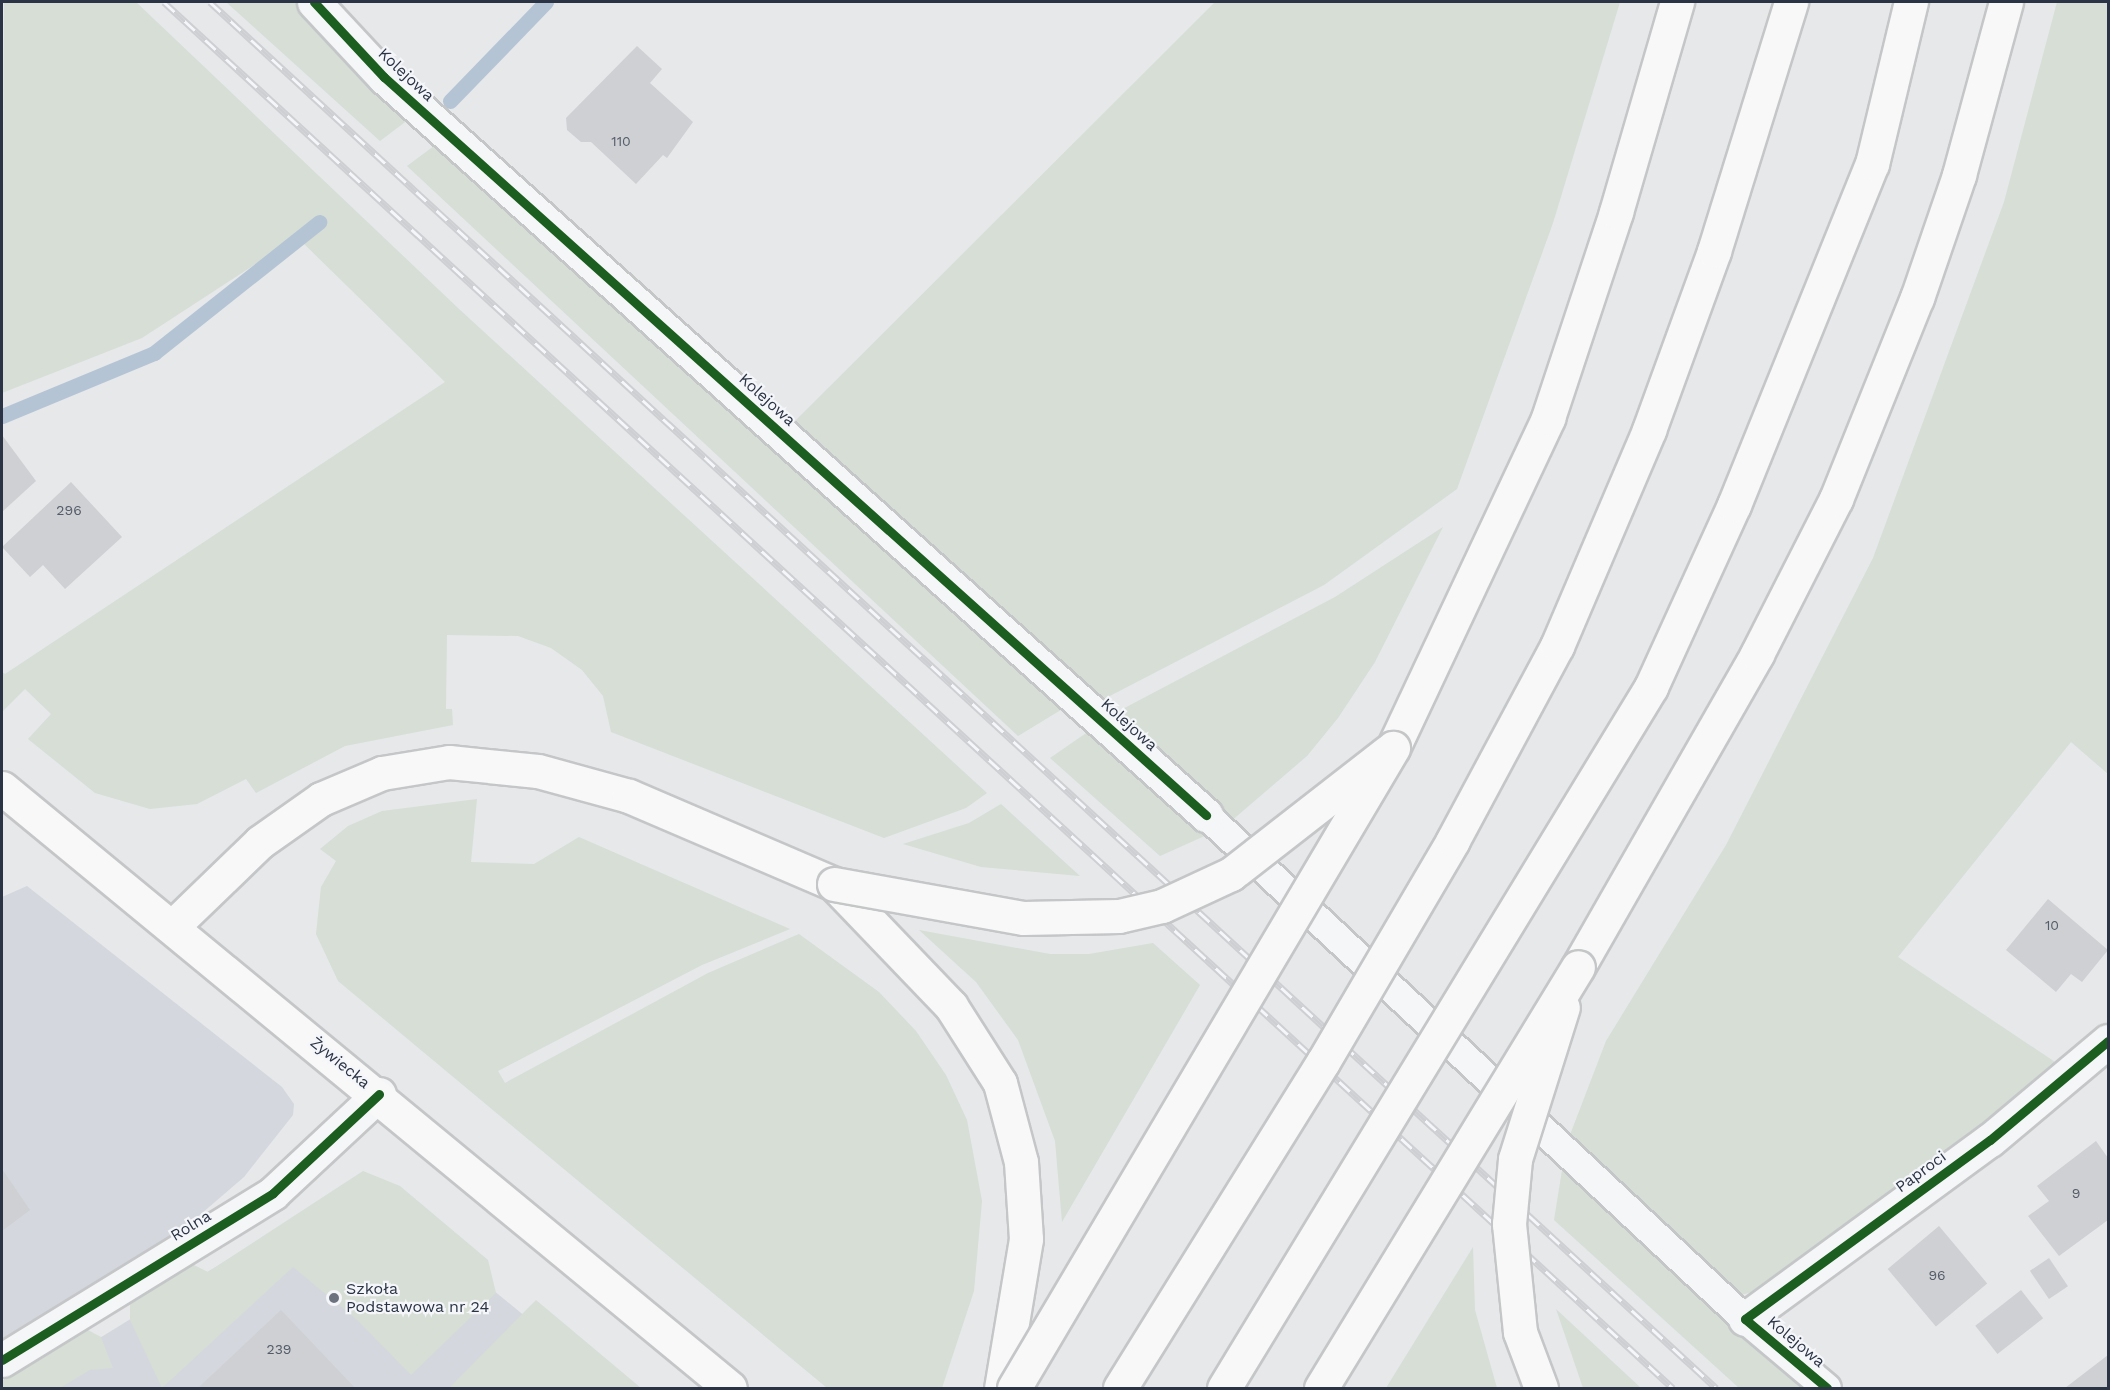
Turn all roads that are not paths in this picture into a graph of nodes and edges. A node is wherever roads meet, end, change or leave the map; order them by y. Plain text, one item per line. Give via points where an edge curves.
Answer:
1 (314, 2) edge
2 (1677, 2) edge
3 (1791, 2) edge
4 (1911, 2) edge
5 (2006, 2) edge
6 (1393, 748) junction
7 (2, 788) edge
8 (1206, 814) joint
9 (834, 884) junction
10 (172, 927) junction
11 (1578, 967) junction
12 (2109, 1041) edge
13 (379, 1094) junction
14 (1745, 1319) junction
15 (2, 1360) edge
16 (729, 1388) edge
17 (1001, 1389) edge
18 (1014, 1389) edge
19 (1120, 1389) edge
20 (1224, 1389) edge
21 (1322, 1389) edge
22 (1541, 1389) edge
23 (1827, 1389) edge

1 - 8 street, Kolejowa via 384,76
2 - 6 main road via 1616,212 1548,418
3 - 19 main road, bridge via 1771,80 1649,430 1557,646 1454,840 1323,1062
4 - 20 main road, bridge via 1872,164 1734,505 1651,687
5 - 11 main road via 1959,175 1917,298 1836,499 1757,654
6 - 9 main road, bridge via 1240,868 1162,906 1119,916 1023,918
6 - 18 main road, bridge
7 - 10 main road, Żywiecka
8 - 14 lane, Kolejowa
9 - 10 main road via 629,796 489,762 415,765 321,799 260,842
9 - 17 main road via 951,1006 1000,1083 1021,1161 1026,1239
10 - 13 main road, Żywiecka
11 - 21 main road, bridge
11 - 22 main road, bridge via 1534,1086 1515,1159 1509,1224 1518,1322
12 - 14 street, Paproci via 1990,1140
13 - 15 street, Rolna via 273,1193
13 - 16 main road, Żywiecka
14 - 23 lane, Kolejowa

